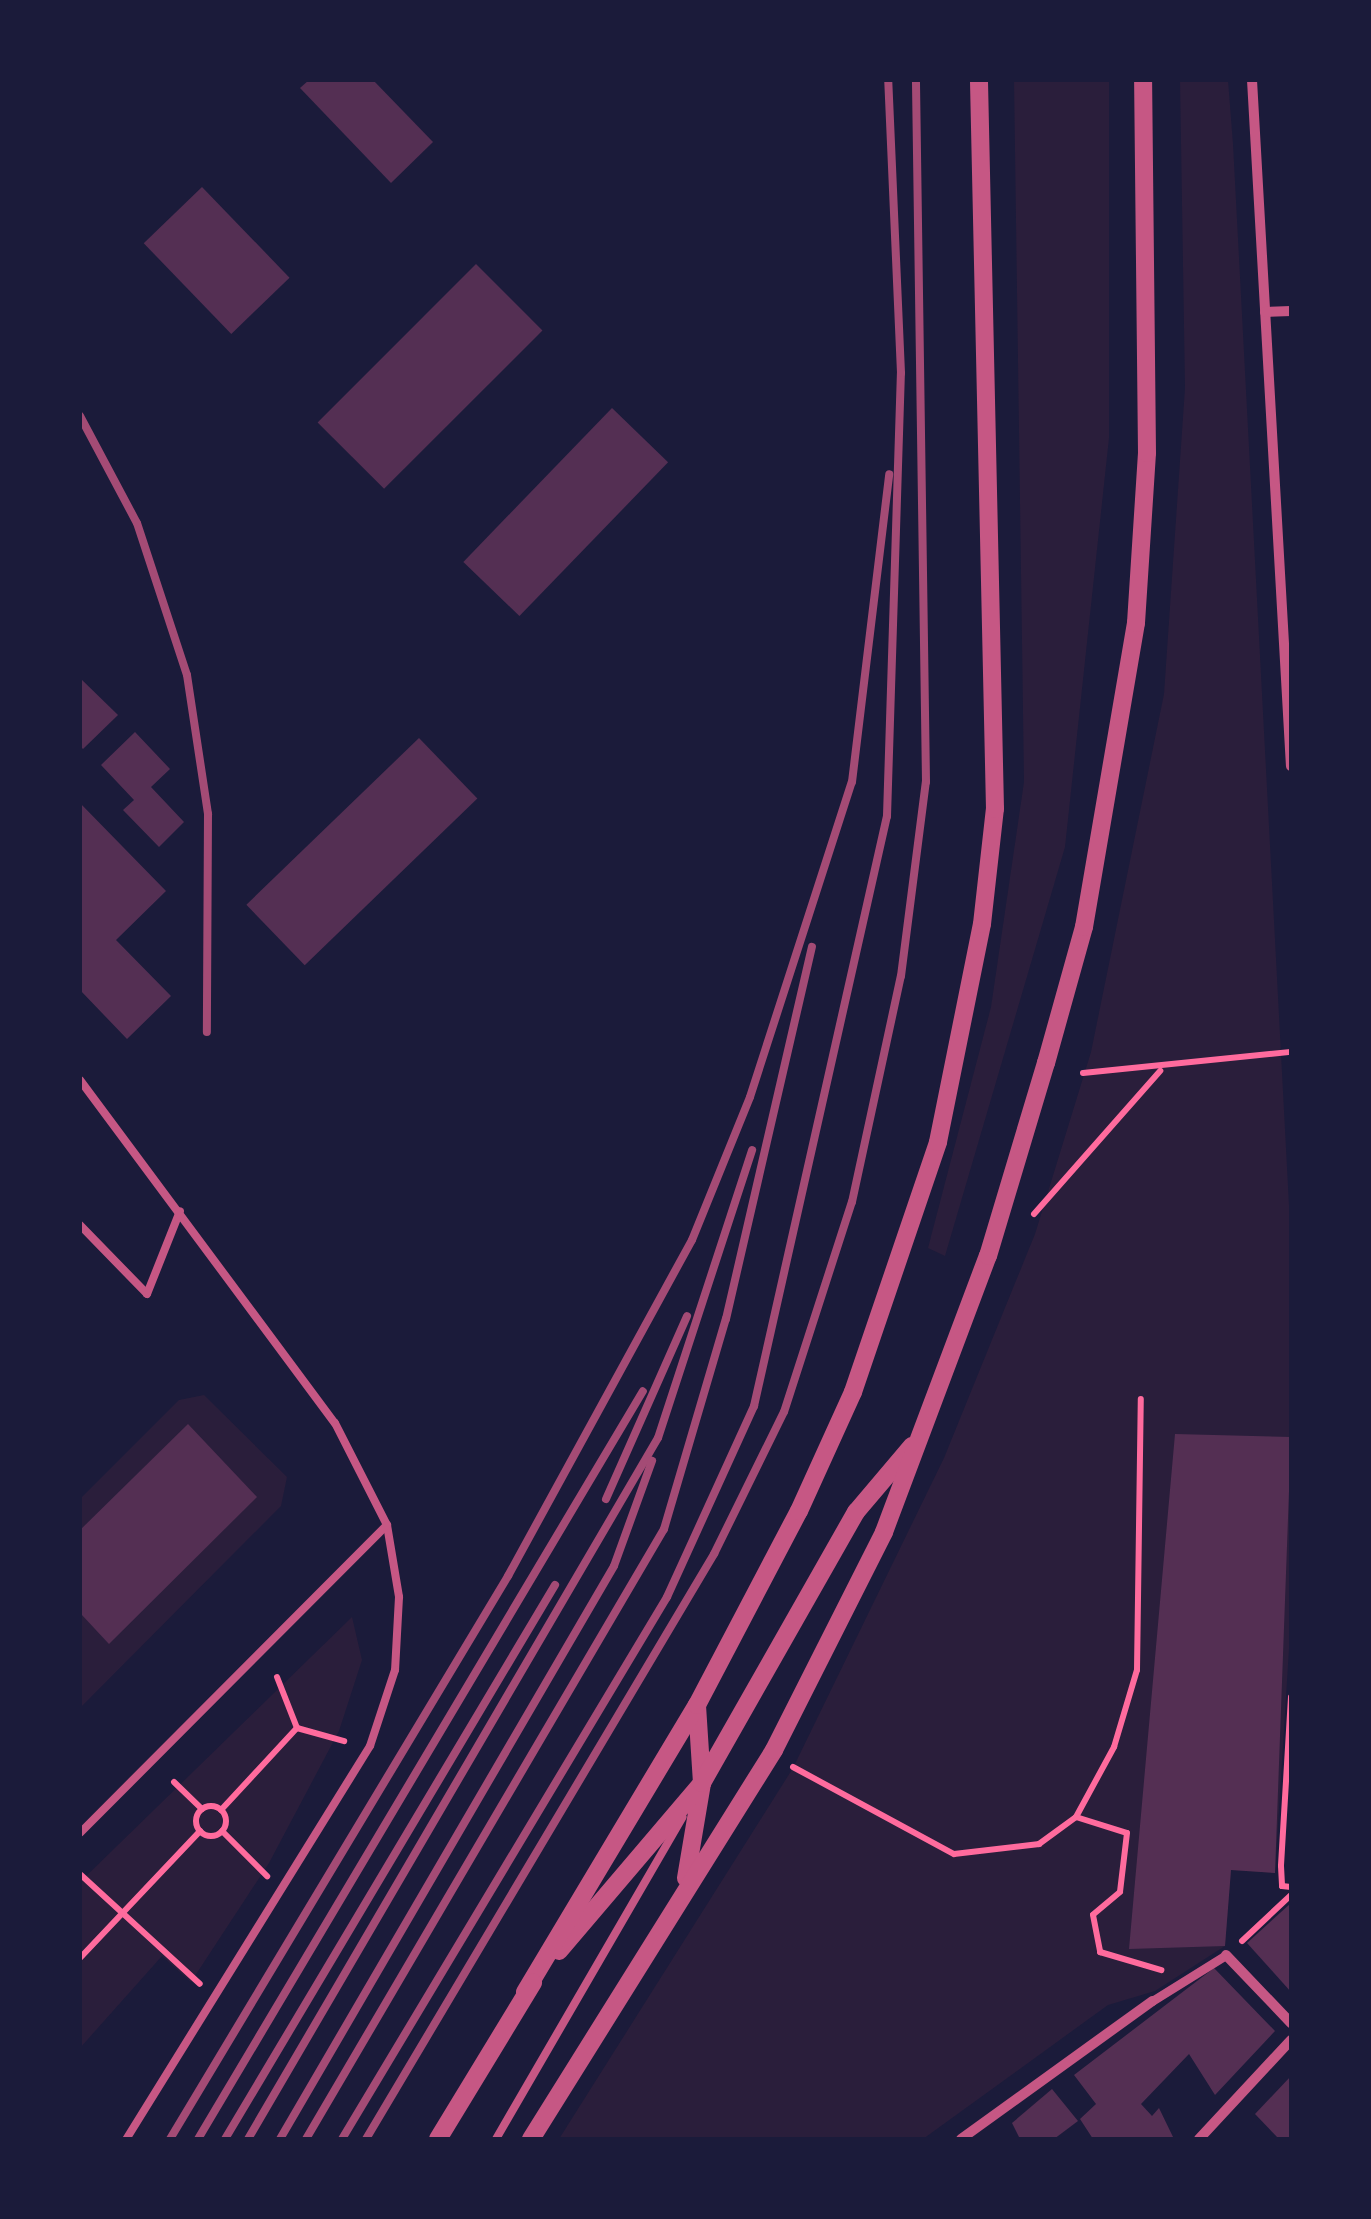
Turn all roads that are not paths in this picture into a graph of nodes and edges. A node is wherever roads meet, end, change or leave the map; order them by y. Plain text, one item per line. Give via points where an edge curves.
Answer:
1 (978, 80) edge
2 (1144, 80) edge
3 (1252, 80) edge
4 (1291, 311) edge
5 (1266, 312) junction
6 (1291, 766) edge
7 (80, 1080) edge
8 (180, 1211) junction
9 (80, 1226) edge
10 (922, 1434) junction
11 (387, 1525) junction
12 (697, 1705) junction
13 (702, 1783) junction
14 (80, 1833) edge
15 (684, 1884) junction
16 (1226, 1955) joint
17 (525, 1992) junction
18 (1152, 2001) joint
19 (1291, 2023) edge
20 (1291, 2040) edge
21 (126, 2139) edge
22 (438, 2139) edge
23 (496, 2139) edge
24 (530, 2139) edge
25 (961, 2139) edge
26 (1199, 2139) edge

1 - 12 street via 998,708 982,924 910,1238 799,1511
2 - 10 street via 1147,453 1113,783 1046,1063
3 - 5 street
4 - 5 street
5 - 6 street
7 - 8 lane
8 - 9 lane via 148,1294
8 - 11 lane via 335,1423
10 - 13 street via 856,1512
10 - 15 street via 884,1532 774,1750
11 - 14 lane
11 - 21 lane via 399,1597 395,1670 370,1746
12 - 13 street
12 - 17 street
13 - 15 street
13 - 17 street
13 - 23 lane
15 - 24 street
16 - 18 street
16 - 19 street
17 - 22 street
18 - 25 street
20 - 26 street

